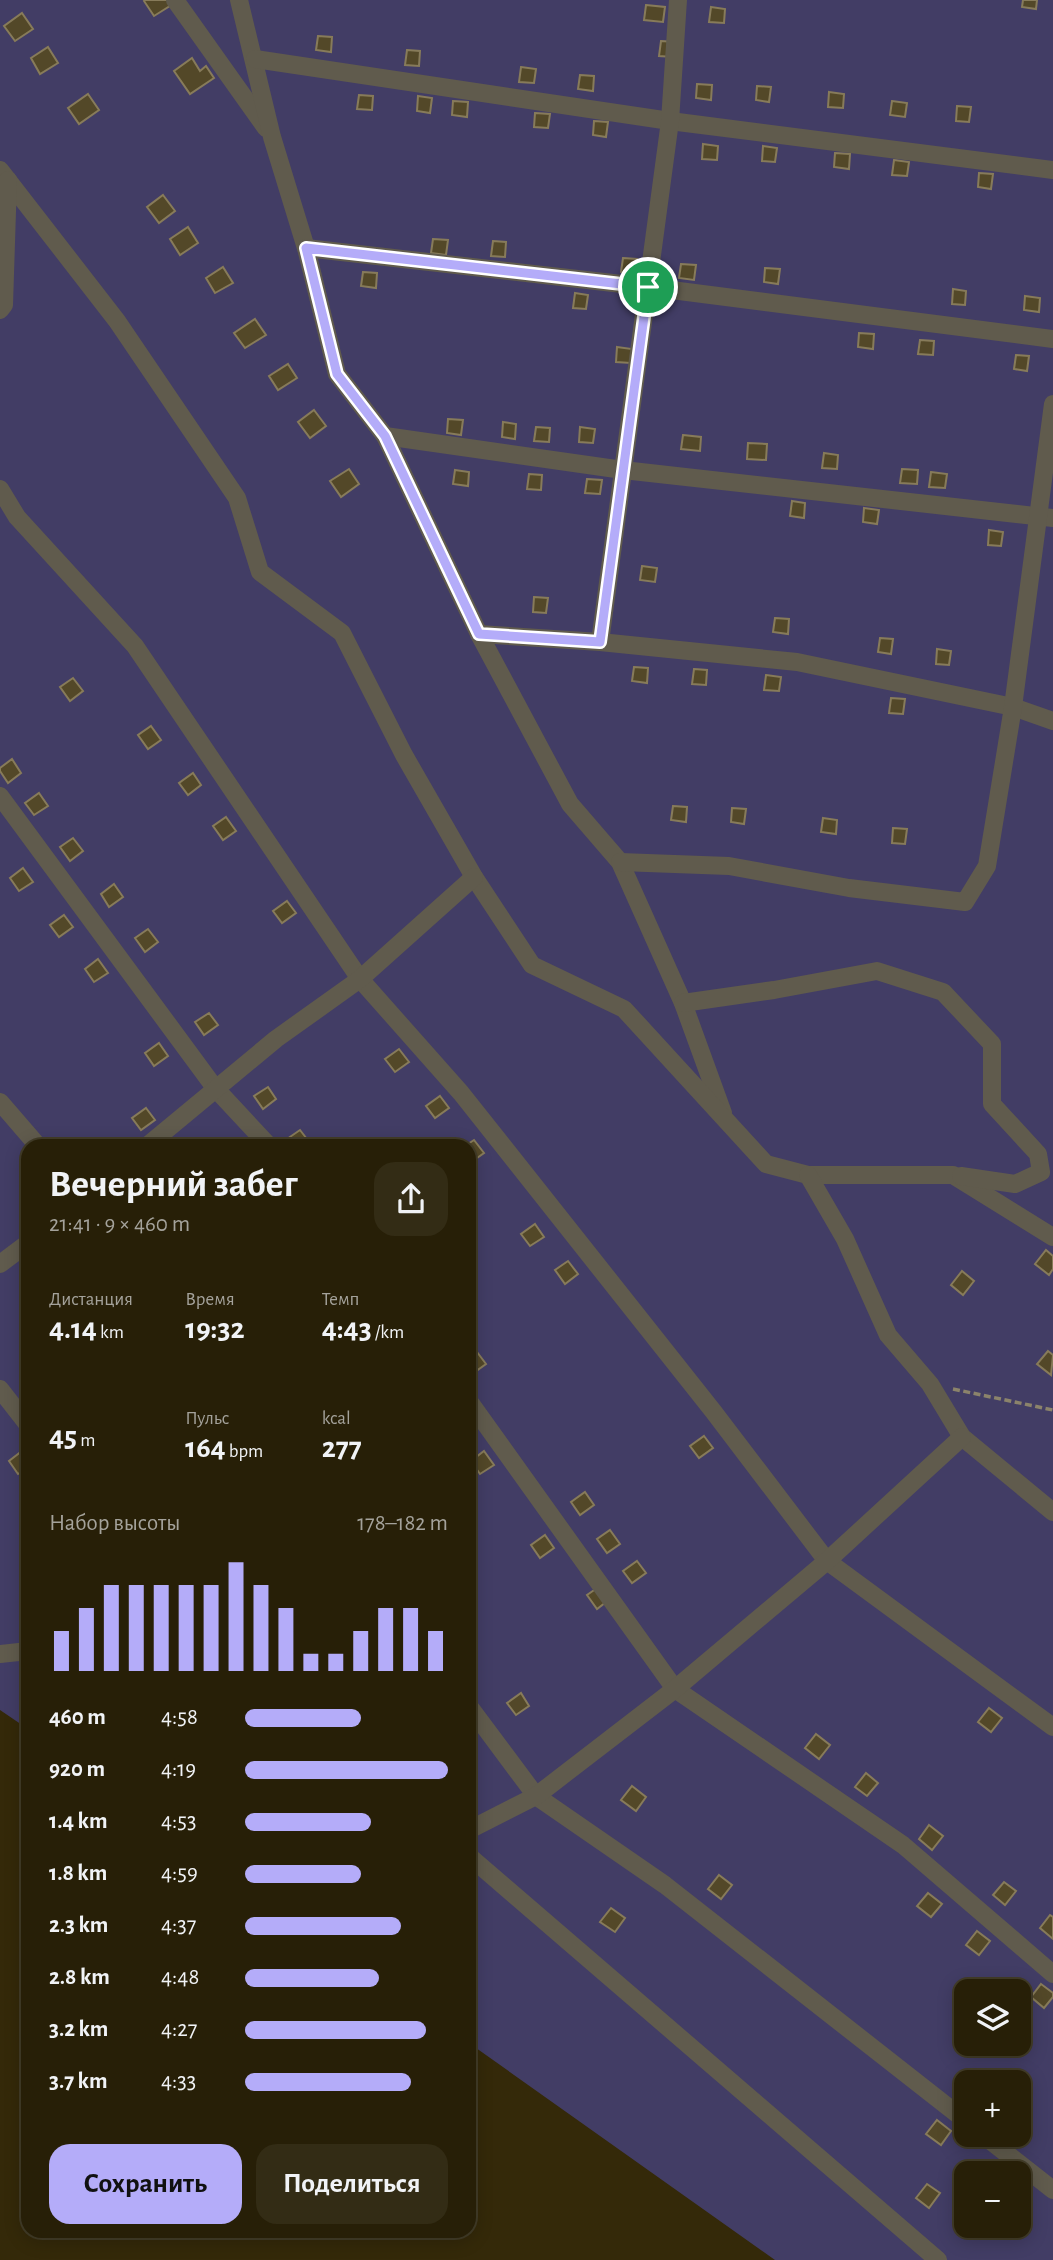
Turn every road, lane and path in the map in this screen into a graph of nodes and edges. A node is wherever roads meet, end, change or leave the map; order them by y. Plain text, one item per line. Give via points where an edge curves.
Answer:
1 (175, 0) edge
2 (239, 0) edge
3 (678, 0) edge
4 (255, 59) junction
5 (670, 121) junction
6 (272, 137) junction
7 (1053, 170) edge
8 (4, 175) edge
9 (306, 248) junction
10 (648, 287) junction
11 (0, 310) edge
12 (1053, 339) edge
13 (1053, 404) edge
14 (385, 436) junction
15 (623, 470) junction
16 (0, 489) edge
17 (1046, 517) edge
18 (479, 634) junction
19 (600, 642) junction
20 (1013, 706) junction
21 (1053, 721) edge
22 (0, 796) edge
23 (620, 862) junction
24 (474, 877) junction
25 (360, 979) junction
26 (683, 1003) junction
27 (215, 1088) junction
28 (0, 1102) edge
29 (726, 1122) junction
30 (32, 1139) edge
31 (155, 1139) edge
32 (262, 1139) edge
33 (808, 1175) junction
34 (953, 1175) junction
35 (1053, 1237) edge
36 (21, 1248) edge
37 (0, 1264) edge
38 (930, 1384) junction
39 (0, 1389) edge
40 (1053, 1410) edge
41 (476, 1411) edge
42 (21, 1416) edge
43 (962, 1437) junction
44 (1053, 1512) edge
45 (827, 1561) junction
46 (21, 1652) edge
47 (0, 1654) edge
48 (675, 1689) junction
49 (476, 1715) edge
50 (1053, 1727) edge
51 (536, 1796) junction
52 (476, 1826) edge
53 (476, 1862) edge
54 (1053, 1974) edge
55 (954, 2112) edge
56 (998, 2147) edge
57 (1053, 2190) edge
58 (938, 2260) edge

1 - 6 street
2 - 4 street
3 - 5 street
4 - 5 street
4 - 6 street
5 - 7 street
5 - 10 street
6 - 9 street
8 - 11 street via 4,305
8 - 24 street via 117,321 237,498 260,572 342,633 404,755
9 - 10 street
9 - 14 street via 337,374
10 - 12 street
10 - 15 street
13 - 17 street
14 - 15 street
14 - 18 street
15 - 17 street
15 - 19 street
16 - 25 street via 17,517 135,646
17 - 20 street
18 - 19 street
18 - 23 street via 570,804
19 - 20 street via 797,662
20 - 21 street
20 - 23 street via 987,866 965,902 849,888 729,866
22 - 27 street
23 - 26 street
24 - 25 street
24 - 29 street via 532,965 625,1009
25 - 27 street
25 - 45 street via 469,1104
26 - 29 street
26 - 34 street via 877,971 943,992 992,1044 992,1104 1038,1154 1041,1172 1015,1184
27 - 31 street
27 - 32 street
28 - 30 street
29 - 33 street via 766,1164
33 - 34 street
33 - 38 street via 845,1239 888,1335
34 - 35 street
36 - 37 street
38 - 40 path
38 - 43 street
39 - 42 street
41 - 48 street
43 - 44 street
43 - 45 street
45 - 48 street
45 - 50 street
46 - 47 street
48 - 51 street
48 - 54 street via 903,1845
49 - 51 street
51 - 52 street
51 - 55 street via 665,1885
53 - 58 street
56 - 57 street

